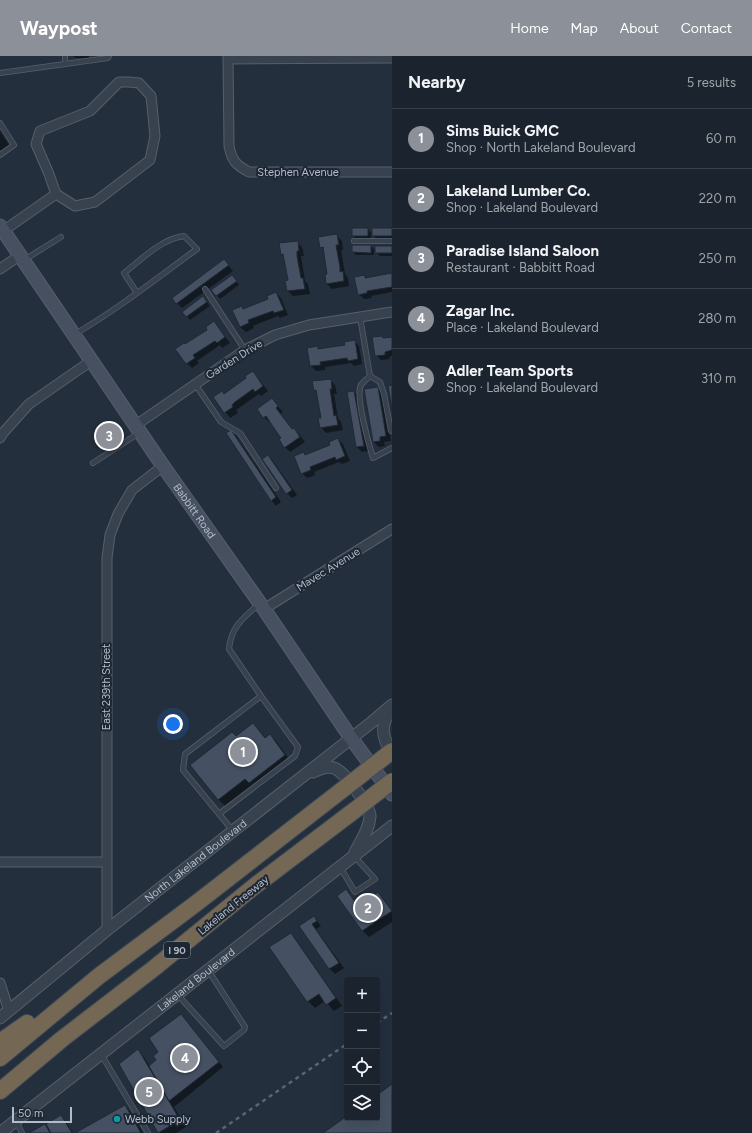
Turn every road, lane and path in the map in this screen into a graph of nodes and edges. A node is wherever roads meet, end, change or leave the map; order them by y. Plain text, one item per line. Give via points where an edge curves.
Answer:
1 (65, 56) edge
2 (109, 56) edge
3 (228, 57) edge
4 (338, 57) edge
5 (392, 58) edge
6 (65, 64) junction
7 (0, 73) edge
8 (0, 123) edge
9 (0, 154) edge
10 (392, 172) edge
11 (56, 194) junction
12 (2, 229) edge
13 (60, 237) dead end
14 (354, 241) dead end
15 (392, 242) edge
16 (21, 259) junction
17 (0, 270) edge
18 (205, 289) dead end
19 (137, 293) junction
20 (392, 312) edge
21 (360, 317) junction
22 (74, 335) junction
23 (245, 350) junction
24 (91, 361) junction
25 (370, 376) junction
26 (195, 384) junction
27 (138, 428) junction
28 (391, 431) edge
29 (0, 438) edge
30 (392, 448) edge
31 (93, 463) dead end
32 (163, 466) junction
33 (276, 488) dead end
34 (392, 529) edge
35 (262, 606) junction
36 (261, 696) junction
37 (392, 705) edge
38 (392, 708) edge
39 (351, 738) junction
40 (392, 752) edge
41 (300, 778) junction
42 (392, 781) edge
43 (392, 794) edge
44 (218, 814) junction
45 (392, 826) edge
46 (233, 831) junction
47 (353, 856) junction
48 (0, 862) edge
49 (106, 862) junction
50 (340, 867) junction
51 (107, 930) junction
52 (208, 970) junction
53 (99, 976) junction
54 (0, 983) edge
55 (178, 994) junction
56 (4, 1014) edge
57 (62, 1040) junction
58 (0, 1042) edge
59 (101, 1054) junction
60 (0, 1058) edge
61 (0, 1091) edge
62 (0, 1103) edge
63 (16, 1121) junction
64 (0, 1133) edge
65 (22, 1133) edge
66 (148, 1133) edge

1 - 6 lane
2 - 6 lane
3 - 4 street
3 - 10 street, Stephen Avenue via 228,136 231,158 240,168 249,172
4 - 5 street
6 - 7 lane
8 - 9 lane via 14,145
11 - 11 street via 75,206 95,202 150,160 155,136 151,96 139,83 119,82 90,110 40,131 36,144
11 - 12 street
12 - 16 main road, Babbitt Road
13 - 16 lane
14 - 15 lane
16 - 17 street
16 - 22 main road, Babbitt Road
18 - 23 lane
19 - 19 lane via 167,271 197,249 184,236 175,237 160,245 124,273
19 - 22 lane
20 - 21 street, Garden Drive
21 - 23 street, Garden Drive via 309,325 275,335
21 - 25 lane
22 - 24 main road, Babbitt Road
23 - 26 street, Garden Drive
24 - 27 main road, Babbitt Road
24 - 29 street via 29,404
25 - 28 lane via 380,382
25 - 30 lane via 360,386 360,397 366,435 373,458
26 - 27 street, Garden Drive
26 - 33 lane via 220,422 240,433
27 - 31 lane
27 - 32 main road, Babbitt Road
32 - 35 main road, Babbitt Road
32 - 49 street, East 239th Street via 132,490 118,514 110,535 106,558
34 - 35 street, Mavec Avenue
35 - 36 lane via 238,622 230,639 229,649
35 - 39 main road, Babbitt Road
36 - 44 lane via 185,754 183,770
36 - 44 lane via 298,747 295,756
37 - 39 street, North Lakeland Boulevard
38 - 40 street via 386,715 383,726 386,742
39 - 41 street, North Lakeland Boulevard
39 - 43 main road, Babbitt Road
40 - 53 highway, Lakeland Freeway / I 90, bridge
41 - 46 street, North Lakeland Boulevard
41 - 47 street via 325,767 335,768 367,806 370,816 368,827
42 - 57 highway, Lakeland Freeway / I 90, bridge via 256,885
44 - 46 lane
45 - 47 street, Lakeland Boulevard
46 - 51 street, North Lakeland Boulevard
47 - 50 street, Lakeland Boulevard
47 - 50 lane via 375,878 356,892
48 - 49 street
49 - 51 street, East 239th Street
50 - 52 street, Lakeland Boulevard
51 - 56 street, North Lakeland Boulevard
52 - 55 street, Lakeland Boulevard
52 - 55 lane via 245,1027 224,1046
53 - 58 highway
53 - 60 highway, Lakeland Freeway / I 90
54 - 56 street
55 - 59 street, Lakeland Boulevard
57 - 61 highway, Lakeland Freeway / I 90
57 - 62 highway
59 - 63 street, Lakeland Boulevard
59 - 66 lane
63 - 64 street, Lakeland Boulevard
63 - 65 lane

